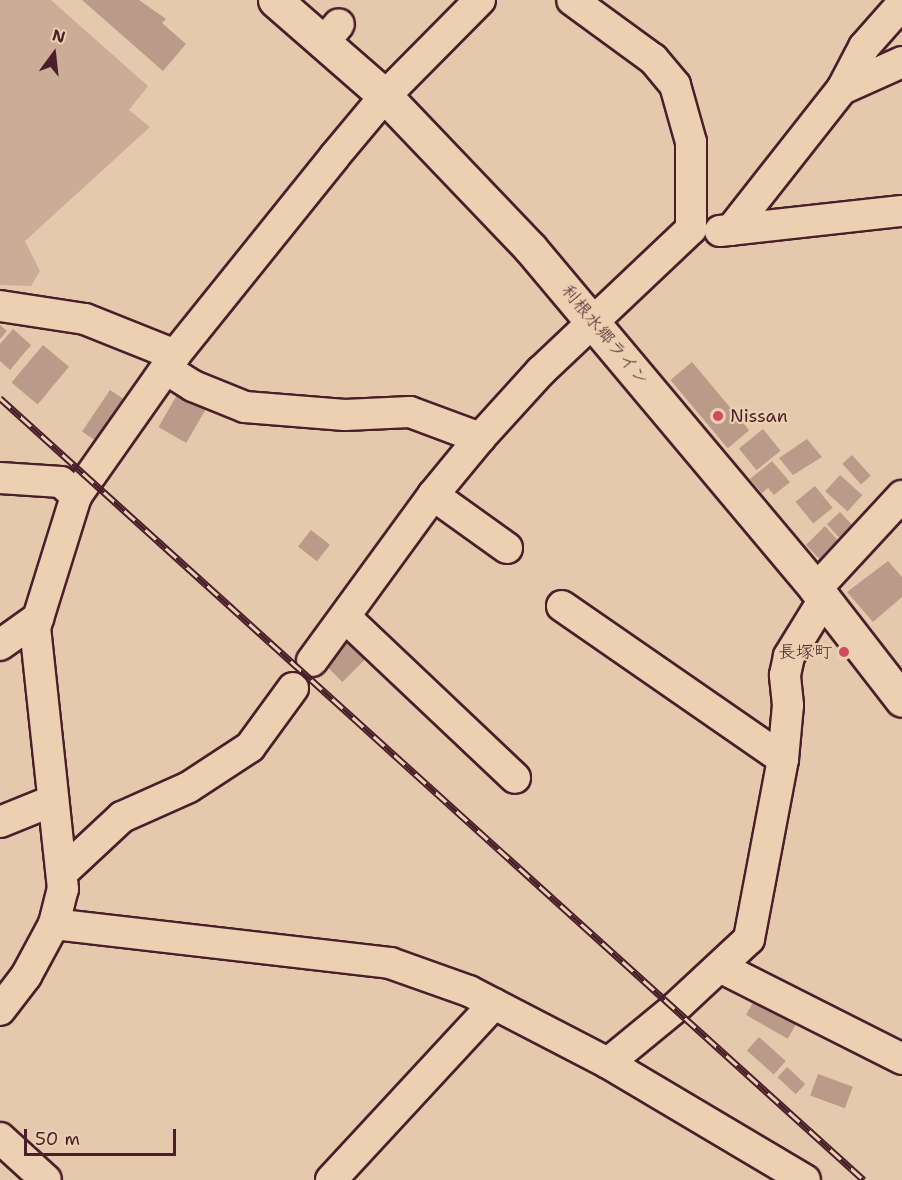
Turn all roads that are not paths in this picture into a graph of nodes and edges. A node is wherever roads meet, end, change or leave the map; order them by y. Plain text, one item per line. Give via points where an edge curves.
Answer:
1 (275, 0) edge
2 (480, 0) edge
3 (572, 0) edge
4 (902, 4) edge
5 (902, 62) edge
6 (842, 89) junction
7 (385, 96) junction
8 (902, 211) edge
9 (691, 229) junction
10 (730, 230) junction
11 (0, 306) edge
12 (593, 320) junction
13 (170, 362) junction
14 (480, 438) junction
15 (4, 483) edge
16 (433, 495) junction
17 (902, 495) edge
18 (76, 496) junction
19 (507, 548) dead end
20 (820, 594) junction
21 (562, 606) dead end
22 (345, 617) junction
23 (38, 618) junction
24 (0, 645) edge
25 (312, 661) dead end
26 (293, 688) dead end
27 (902, 700) edge
28 (783, 759) junction
29 (515, 778) dead end
30 (52, 801) junction
31 (0, 822) edge
32 (63, 872) junction
33 (54, 924) junction
34 (720, 967) junction
35 (494, 1004) junction
36 (0, 1010) edge
37 (902, 1059) edge
38 (608, 1063) junction
39 (0, 1138) edge
40 (46, 1180) edge
41 (331, 1180) edge
42 (805, 1180) edge

1 - 7 highway, 利根水郷ライン via 331,33
2 - 7 street
3 - 9 street via 653,58 675,85 691,142
4 - 6 street via 864,47
5 - 6 street
6 - 10 street
7 - 12 highway, 利根水郷ライン
7 - 13 street
8 - 10 street
9 - 10 street
9 - 12 street
11 - 13 street via 85,319
12 - 14 street
12 - 20 highway, 利根水郷ライン
13 - 14 street via 193,386 245,407 345,415 410,412
13 - 18 street
14 - 16 street
15 - 18 street via 61,482
16 - 19 street
16 - 22 street
17 - 20 street
18 - 23 street
20 - 27 highway, 利根水郷ライン
20 - 28 street via 789,656
21 - 28 street
22 - 25 street
22 - 29 street
23 - 24 street
23 - 30 street via 35,628
26 - 32 street via 250,747 189,787 122,818
28 - 34 street via 749,939
30 - 31 street
30 - 32 street
32 - 33 street
33 - 35 street via 390,963
33 - 36 street via 26,976
34 - 37 street
34 - 38 street
35 - 38 street
35 - 41 street
38 - 42 street
39 - 40 street

